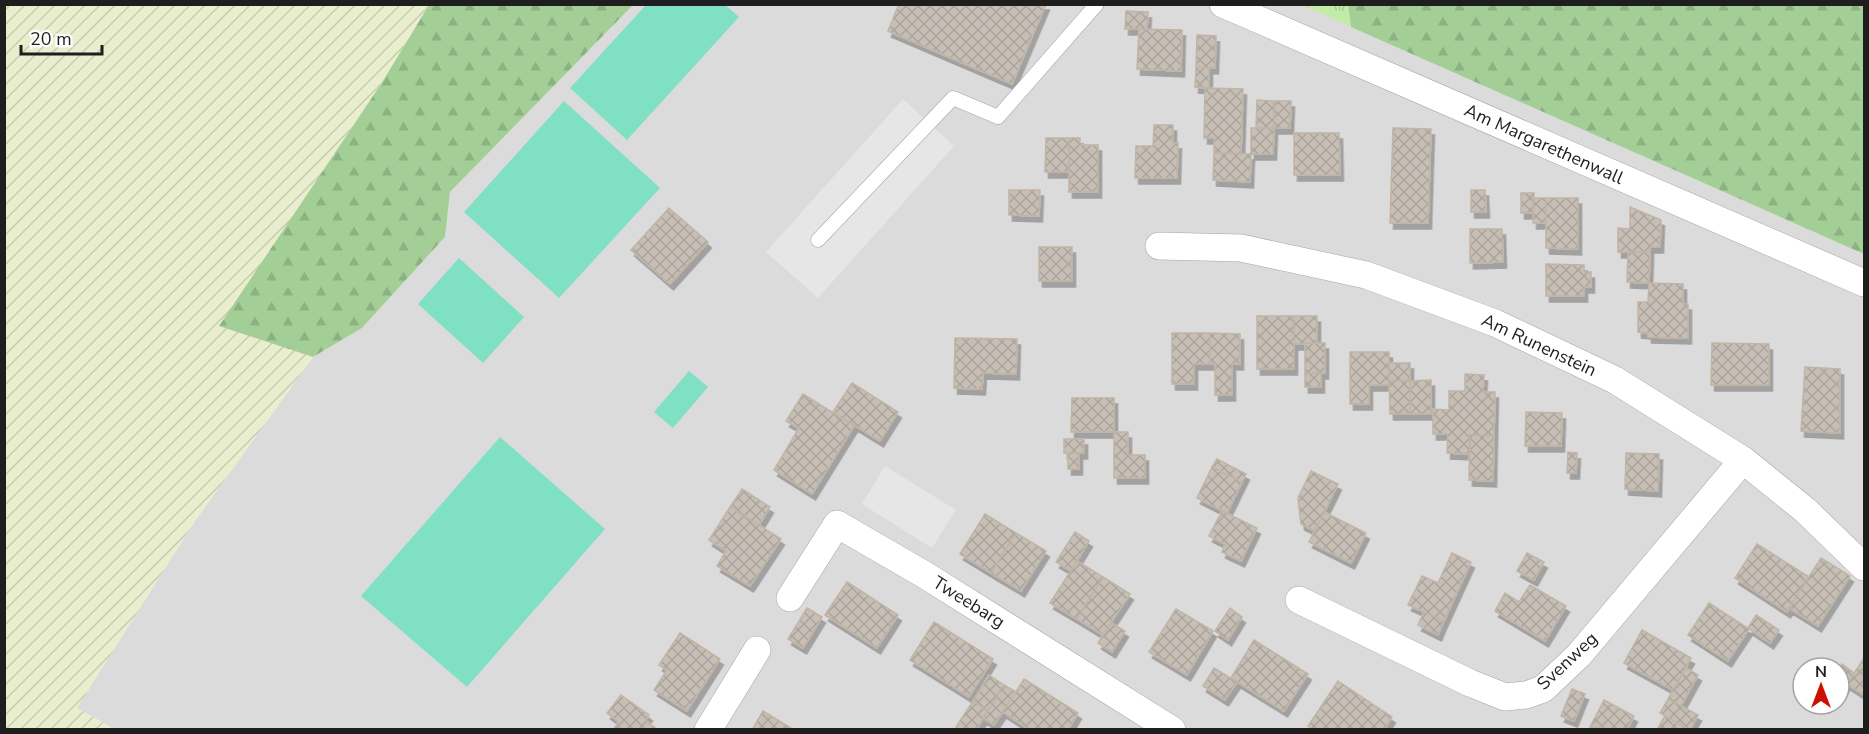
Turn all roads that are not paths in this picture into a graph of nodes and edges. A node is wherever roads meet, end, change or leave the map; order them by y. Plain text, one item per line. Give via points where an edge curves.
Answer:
1 (1097, 4) edge
2 (1223, 4) edge
3 (818, 240) dead end
4 (1159, 246) dead end
5 (1864, 283) edge
6 (1743, 460) junction
7 (1864, 567) edge
8 (790, 598) dead end
9 (1299, 600) dead end
10 (757, 650) dead end
11 (708, 729) edge
12 (1172, 729) edge

1 - 3 lane via 998,117 953,98
2 - 5 street, Am Margarethenwall
4 - 6 street, Am Runenstein via 1241,248 1376,279 1494,323 1615,380
6 - 7 street, Am Runenstein via 1805,510
6 - 9 street, Svenweg via 1579,655 1543,689 1526,695 1505,697 1470,683
8 - 12 street, Tweebarg via 837,524
10 - 11 street

